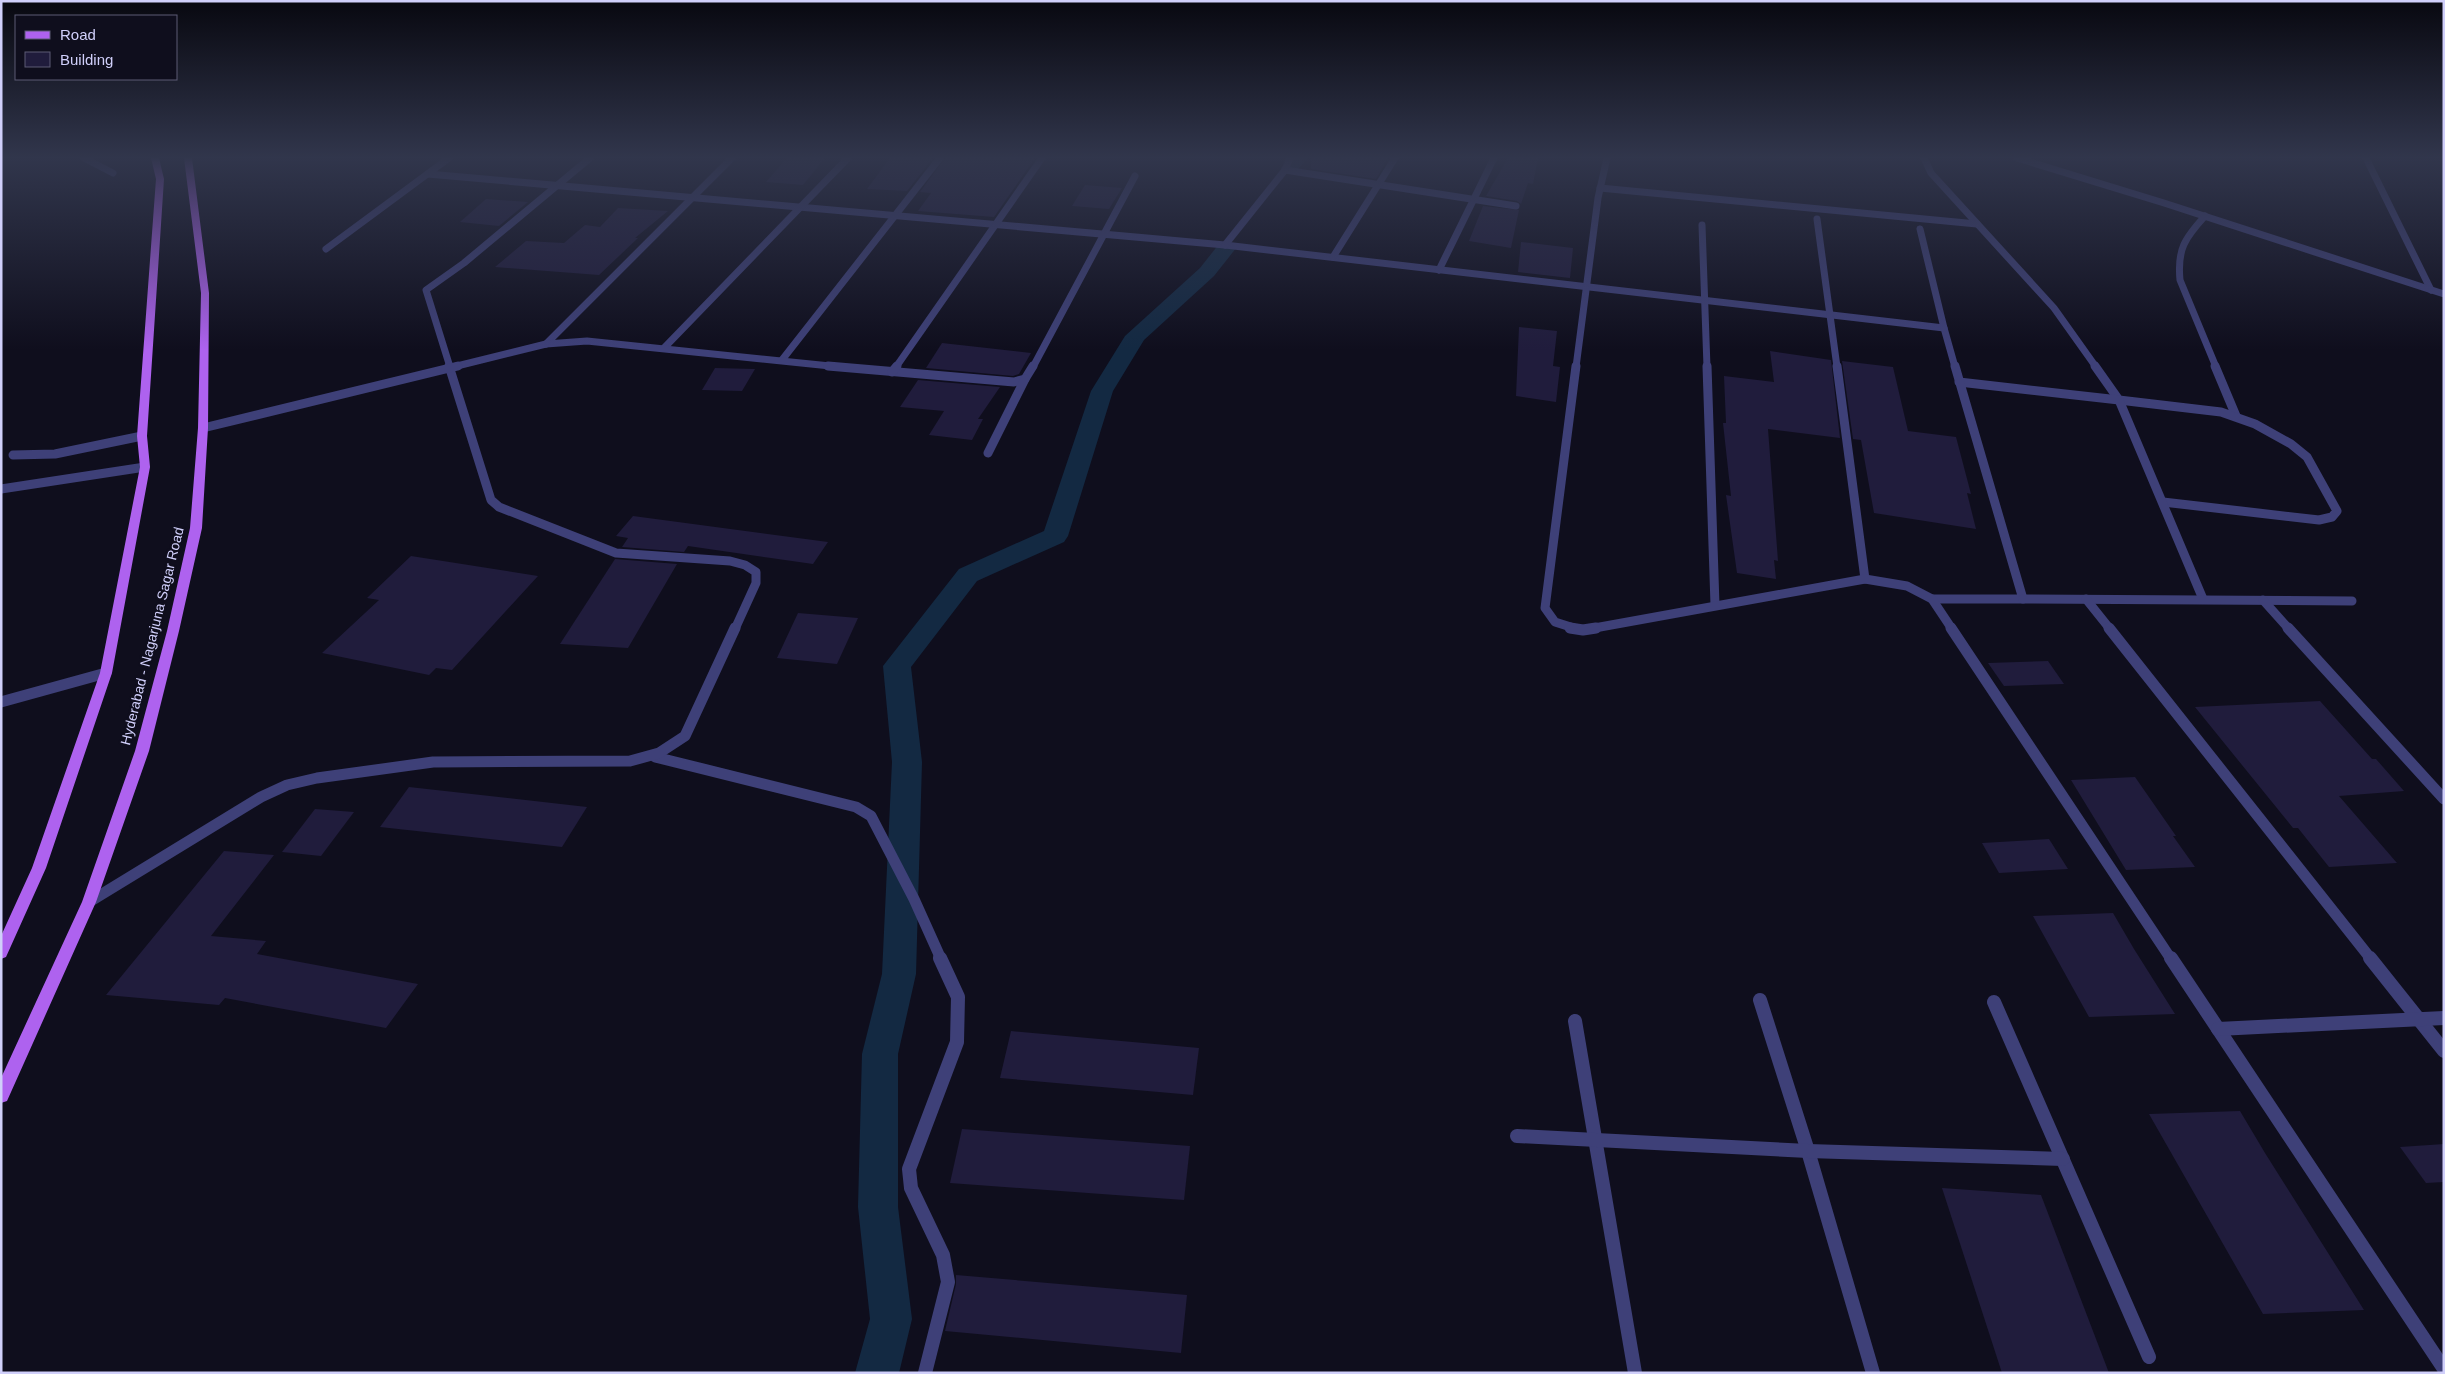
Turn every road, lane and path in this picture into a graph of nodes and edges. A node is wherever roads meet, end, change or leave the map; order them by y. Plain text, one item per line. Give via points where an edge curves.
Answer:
1 (157, 222) edge
2 (196, 222) edge
3 (363, 222) edge
4 (512, 222) edge
5 (668, 222) edge
6 (786, 222) edge
7 (889, 222) edge
8 (975, 222) edge
9 (1111, 222) edge
10 (1243, 222) edge
11 (1355, 222) edge
12 (1463, 222) edge
13 (1596, 222) edge
14 (1817, 222) edge
15 (1957, 222) edge
16 (2200, 222) edge
17 (2224, 222) edge
18 (2398, 222) edge
19 (996, 224) junction
20 (1977, 224) joint
21 (1702, 225) dead end
22 (1920, 229) dead end
23 (1105, 233) junction
24 (1225, 245) junction
25 (326, 249) dead end
26 (1333, 258) junction
27 (1439, 270) junction
28 (1588, 288) junction
29 (2431, 290) junction
30 (2444, 294) edge
31 (1705, 302) junction
32 (1830, 316) junction
33 (1944, 328) junction
34 (546, 344) junction
35 (664, 348) junction
36 (782, 360) junction
37 (450, 368) junction
38 (892, 372) junction
39 (1025, 379) junction
40 (1959, 382) junction
41 (2119, 400) junction
42 (2236, 416) junction
43 (203, 428) junction
44 (142, 436) junction
45 (988, 453) dead end
46 (13, 455) dead end
47 (145, 467) junction
48 (1, 489) edge
49 (2163, 502) junction
50 (1864, 579) junction
51 (1932, 599) junction
52 (2023, 599) junction
53 (2086, 599) junction
54 (2203, 600) junction
55 (2262, 600) junction
56 (2352, 601) dead end
57 (1715, 605) junction
58 (106, 674) junction
59 (1, 702) edge
60 (655, 757) junction
61 (2444, 799) edge
62 (89, 902) junction
63 (1, 953) edge
64 (1760, 1000) dead end
65 (1994, 1002) dead end
66 (2444, 1018) edge
67 (2419, 1019) junction
68 (1575, 1021) dead end
69 (2218, 1030) junction
70 (2444, 1050) edge
71 (1, 1096) edge
72 (1517, 1136) dead end
73 (1595, 1139) junction
74 (1808, 1152) junction
75 (2063, 1158) junction
76 (2149, 1357) dead end
77 (2444, 1368) edge
78 (925, 1373) edge
79 (1635, 1373) edge
80 (1872, 1373) edge

1 - 44 main road
2 - 43 main road, Hyderabad - Nagarjuna Sagar Road via 205,293
3 - 25 street
4 - 37 street via 426,290
5 - 34 street
6 - 35 street
7 - 36 street
8 - 19 street
9 - 23 street
10 - 24 street
11 - 26 street
12 - 27 street
13 - 28 street
14 - 32 street
15 - 20 street
16 - 42 street via 2178,252 2180,280
17 - 29 street
18 - 29 street
19 - 23 street
19 - 38 street
20 - 41 street via 2054,308
21 - 31 street
22 - 33 street
23 - 24 street
23 - 39 street
24 - 26 street
26 - 27 street
27 - 28 street
28 - 31 street
28 - 57 street via 1545,608 1549,618 1563,627 1583,630
29 - 30 street
31 - 32 street
31 - 57 street
32 - 33 street
32 - 50 street
33 - 40 street
34 - 35 street via 587,341
34 - 37 street
35 - 36 street
36 - 38 street
37 - 43 street
37 - 60 street via 491,500 499,507 616,553 730,561 756,572 756,583 685,736
38 - 39 street via 1002,383
39 - 45 street
40 - 41 street
40 - 52 street
41 - 42 street
41 - 49 street
42 - 49 street via 2301,451 2337,511 2336,515 2319,520
43 - 62 main road, Hyderabad - Nagarjuna Sagar Road via 196,528 176,622 142,752
44 - 46 street via 55,454
44 - 47 main road
47 - 48 street
47 - 58 main road
49 - 54 street
50 - 51 street via 1907,586
50 - 57 street
51 - 52 street
51 - 69 street
52 - 53 street
53 - 54 street
53 - 67 street
54 - 55 street
55 - 56 street
55 - 61 street
58 - 59 street
58 - 63 main road via 38,868
60 - 62 street via 630,761 433,762 287,785 261,797
60 - 78 street via 856,807 871,816 914,899 958,997 957,1042 909,1169 911,1188 943,1255 948,1282
62 - 71 main road, Hyderabad - Nagarjuna Sagar Road
64 - 74 street
65 - 75 street
66 - 67 street
67 - 69 street
67 - 70 street
68 - 73 street
69 - 77 street
72 - 73 street
73 - 74 street
73 - 79 street
74 - 75 street
74 - 80 street
75 - 76 street

